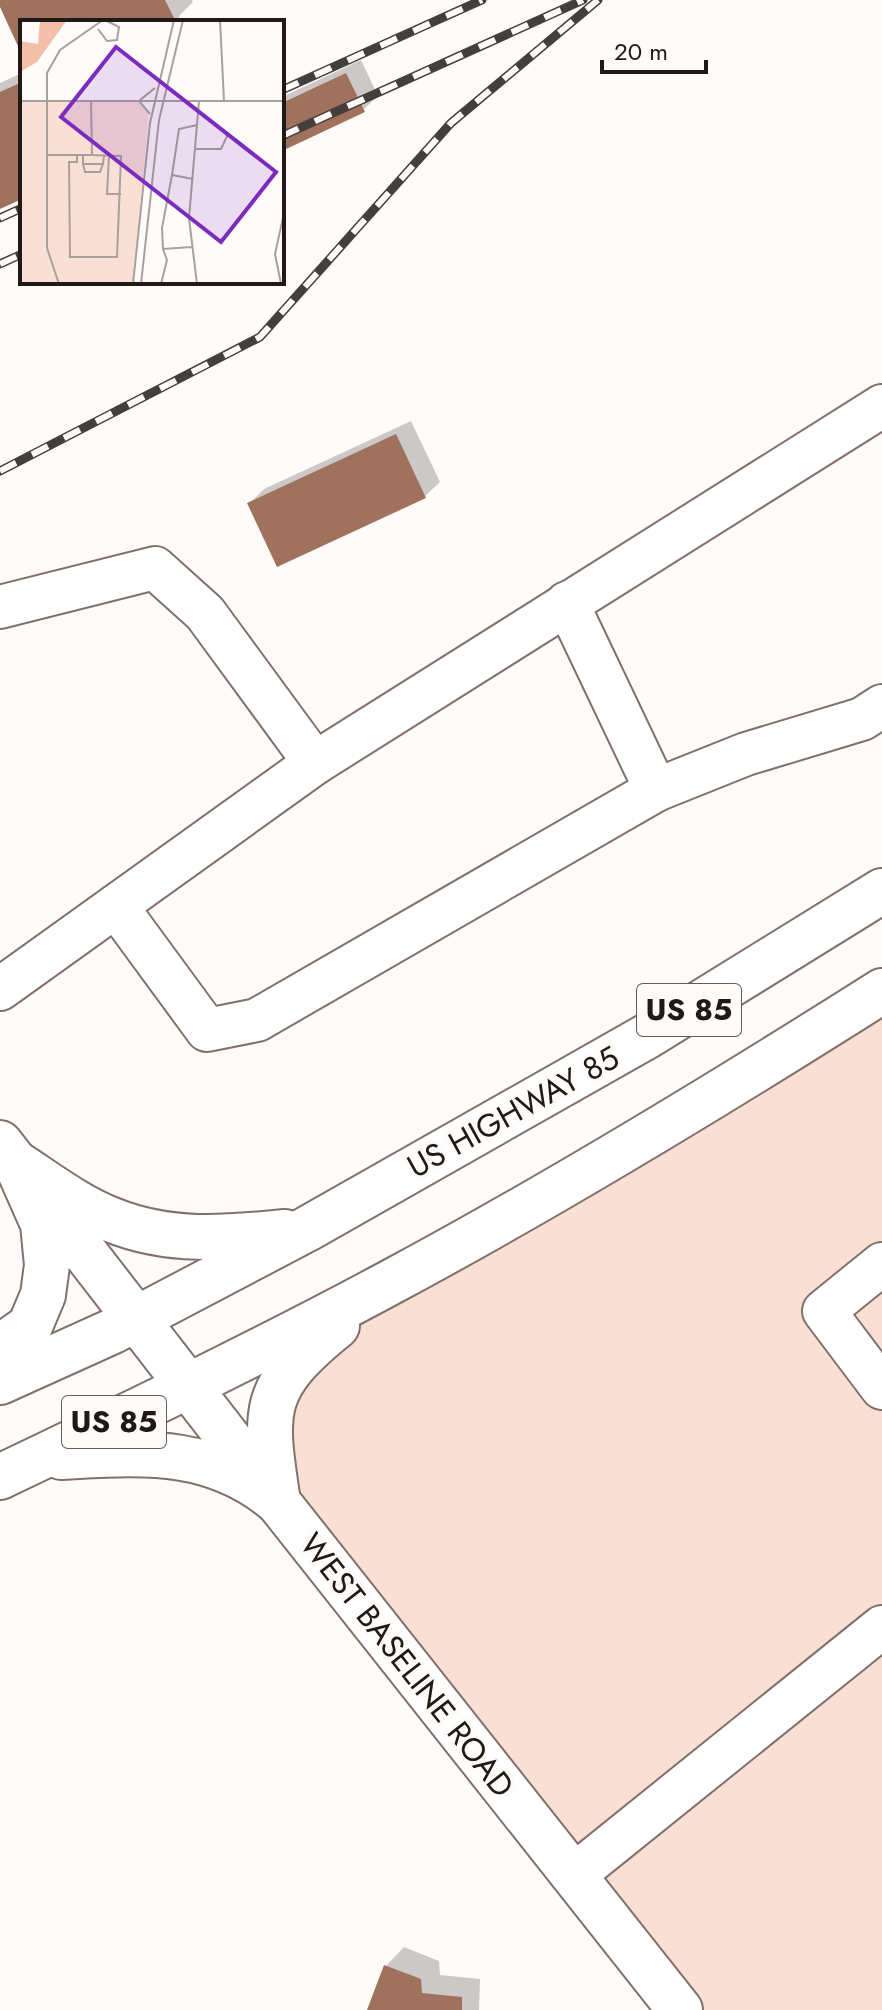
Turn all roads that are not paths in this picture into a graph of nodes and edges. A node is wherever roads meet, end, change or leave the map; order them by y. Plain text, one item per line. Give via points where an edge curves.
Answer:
1 (882, 406) edge
2 (567, 603) junction
3 (0, 607) edge
4 (882, 706) edge
5 (315, 763) junction
6 (656, 790) junction
7 (882, 891) edge
8 (116, 906) junction
9 (0, 989) edge
10 (882, 991) edge
11 (8, 1153) edge
12 (307, 1229) junction
13 (882, 1264) edge
14 (390, 1283) junction
15 (137, 1318) junction
16 (0, 1347) edge
17 (0, 1382) edge
18 (189, 1386) junction
19 (882, 1388) edge
20 (39, 1458) junction
21 (0, 1477) edge
22 (278, 1502) junction
23 (882, 1627) edge
24 (574, 1875) junction
25 (680, 2010) edge

1 - 2 lane
2 - 5 lane
2 - 6 lane
3 - 5 lane via 155,568 205,613
4 - 6 lane via 862,719 746,754
5 - 8 lane
6 - 8 lane via 257,1020 207,1030
7 - 12 main road, US HIGHWAY 85 / US 85 via 649,1035
8 - 9 lane
10 - 14 main road, US 85 via 607,1160
11 - 12 main road via 110,1220 157,1233 206,1238
11 - 15 main road, WEST BASELINE ROAD
11 - 16 main road via 43,1224 47,1265 43,1295 30,1326
12 - 15 main road, US HIGHWAY 85 / US 85
13 - 19 lane via 824,1311
14 - 18 main road, US 85
14 - 22 main road via 305,1353 280,1385 268,1429
15 - 17 main road, US 85
15 - 18 main road, WEST BASELINE ROAD
18 - 20 main road, US 85
18 - 22 main road, WEST BASELINE ROAD
20 - 21 main road, US 85
20 - 22 main road via 176,1456 234,1473
22 - 24 main road, WEST BASELINE ROAD
23 - 24 lane
24 - 25 main road, WEST BASELINE ROAD

